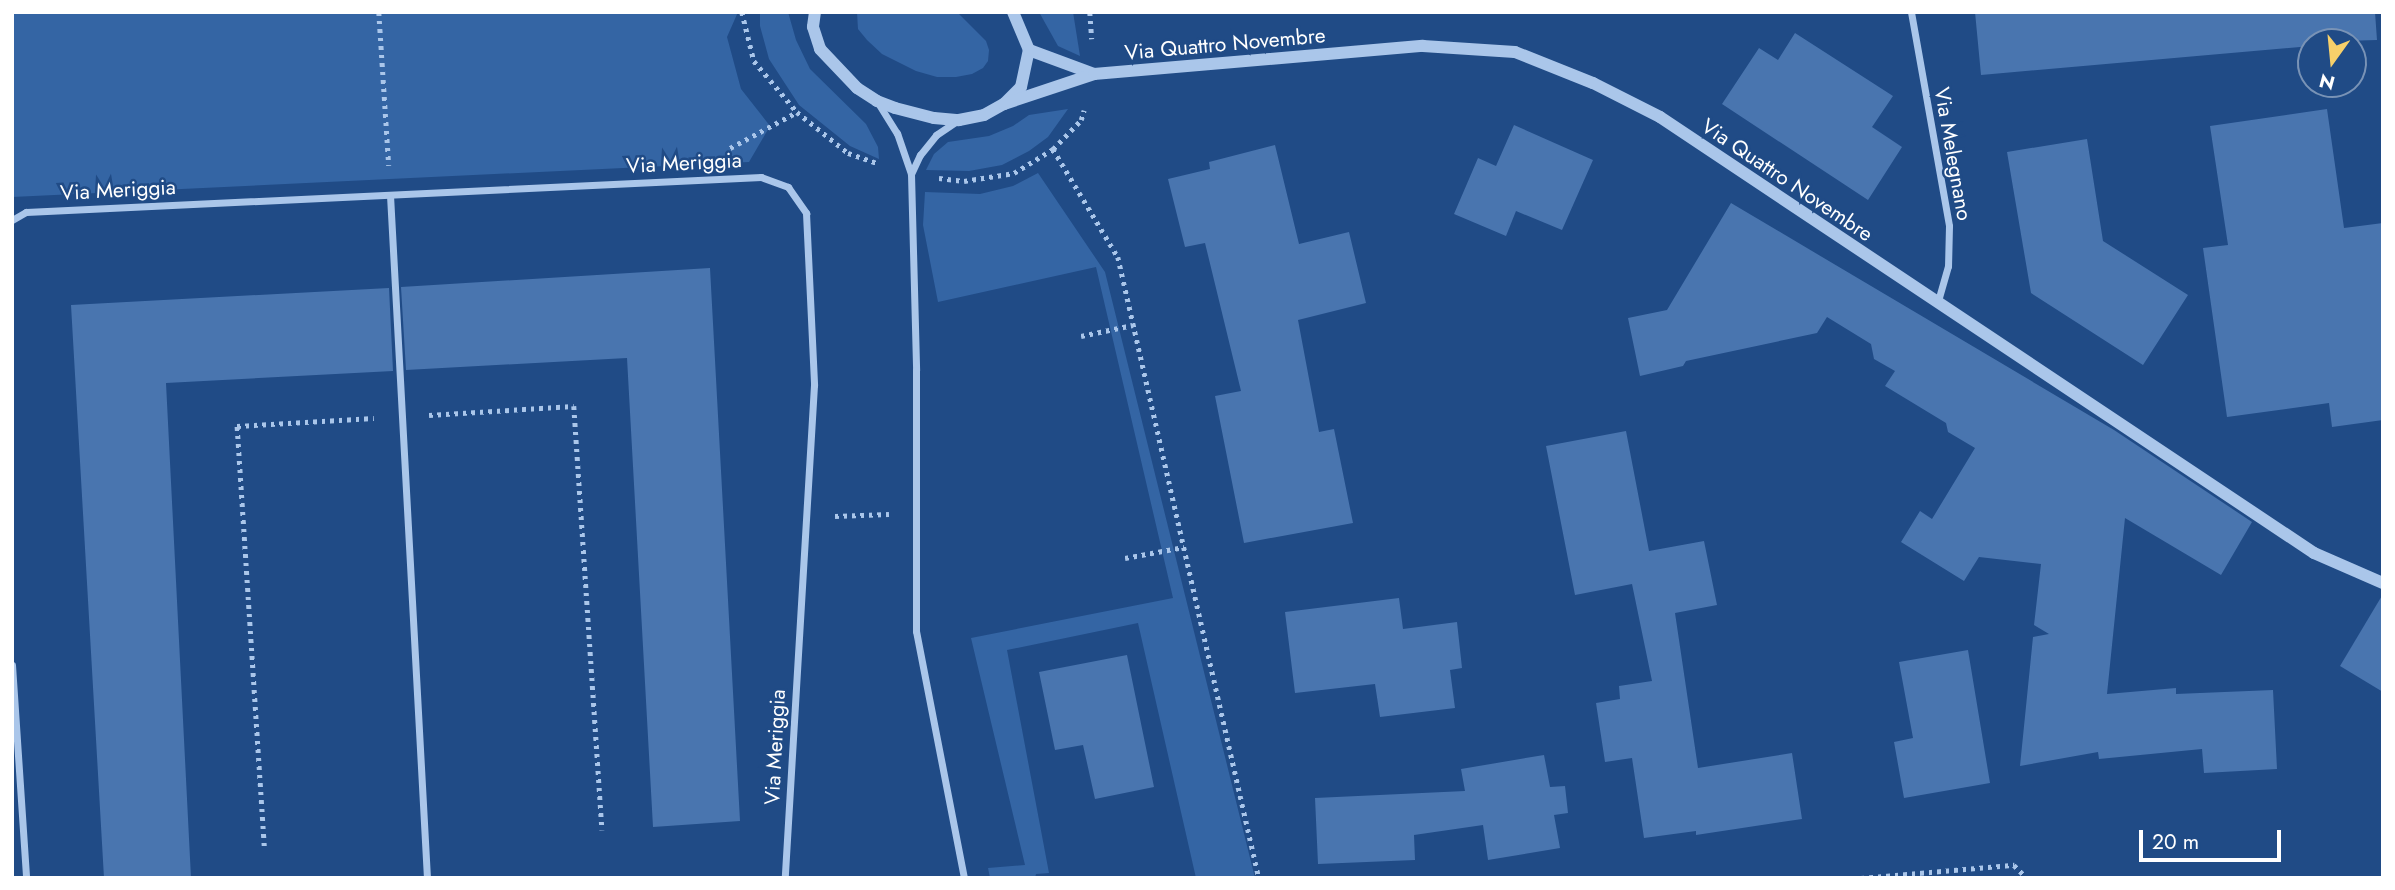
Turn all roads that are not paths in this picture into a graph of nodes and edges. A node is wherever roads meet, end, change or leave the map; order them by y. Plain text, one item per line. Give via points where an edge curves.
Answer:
1 (806, 12) edge
2 (815, 12) edge
3 (1013, 12) edge
4 (1911, 12) edge
5 (813, 27) junction
6 (1029, 50) junction
7 (1094, 75) junction
8 (877, 101) junction
9 (1004, 104) junction
10 (959, 120) junction
11 (911, 174) junction
12 (390, 195) junction
13 (12, 220) edge
14 (1938, 301) junction
15 (2383, 583) edge
16 (12, 666) edge
17 (26, 878) edge
18 (427, 878) edge
19 (785, 878) edge
20 (964, 878) edge

1 - 5 street
2 - 5 street
3 - 6 street
4 - 14 street, Via Melegnano via 1949,226 1948,266
5 - 8 street via 820,49 839,73
6 - 7 street, Via Quattro Novembre
6 - 9 street via 1021,87
7 - 9 street, Via Quattro Novembre
7 - 14 street, Via Quattro Novembre via 1423,46 1515,52 1593,83 1660,117
8 - 10 street via 934,118
8 - 11 street via 897,133
9 - 10 street, Via Quattro Novembre via 984,116
10 - 11 street via 936,135
11 - 20 street via 916,631
12 - 13 street, Via Meriggia via 26,212
12 - 18 street
12 - 19 street, Via Meriggia via 761,177 788,187 806,213 814,386
14 - 15 street, Via Quattro Novembre via 2314,553
16 - 17 street

